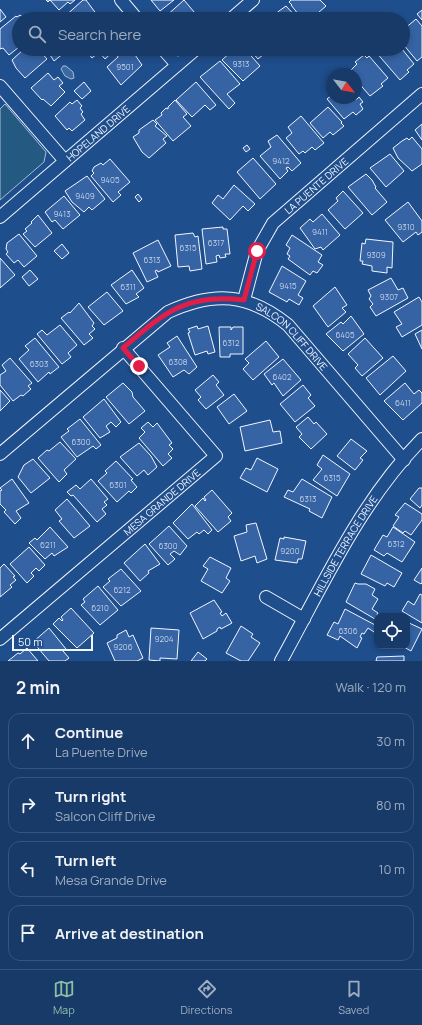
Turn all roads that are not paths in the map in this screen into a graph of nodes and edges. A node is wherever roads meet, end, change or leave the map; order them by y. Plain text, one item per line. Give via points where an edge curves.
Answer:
1 (121, 0) edge
2 (253, 0) edge
3 (131, 12) edge
4 (239, 12) edge
5 (169, 56) edge
6 (188, 56) edge
7 (177, 65) junction
8 (0, 86) edge
9 (422, 94) edge
10 (65, 161) junction
11 (0, 217) edge
12 (244, 300) junction
13 (123, 348) junction
14 (422, 439) edge
15 (0, 454) edge
16 (404, 460) junction
17 (266, 596) dead end
18 (304, 619) junction
19 (0, 639) edge
20 (281, 661) edge

1 - 3 street
2 - 4 street
5 - 7 street
6 - 7 street, HOPELAND DRIVE
7 - 10 street, HOPELAND DRIVE
8 - 10 street
9 - 12 street, LA PUENTE DRIVE via 273,223 257,251
10 - 11 street, HOPELAND DRIVE
12 - 13 street, SALCON CLIFF DRIVE via 216,298 186,304 168,312
12 - 16 street, SALCON CLIFF DRIVE via 288,325
13 - 15 street, SALCON CLIFF DRIVE
13 - 19 street, MESA GRANDE DRIVE via 216,456
14 - 16 street, HILLSIDE TERRACE DRIVE
16 - 18 street, HILLSIDE TERRACE DRIVE via 351,533
17 - 18 street
18 - 20 street, HILLSIDE TERRACE DRIVE

